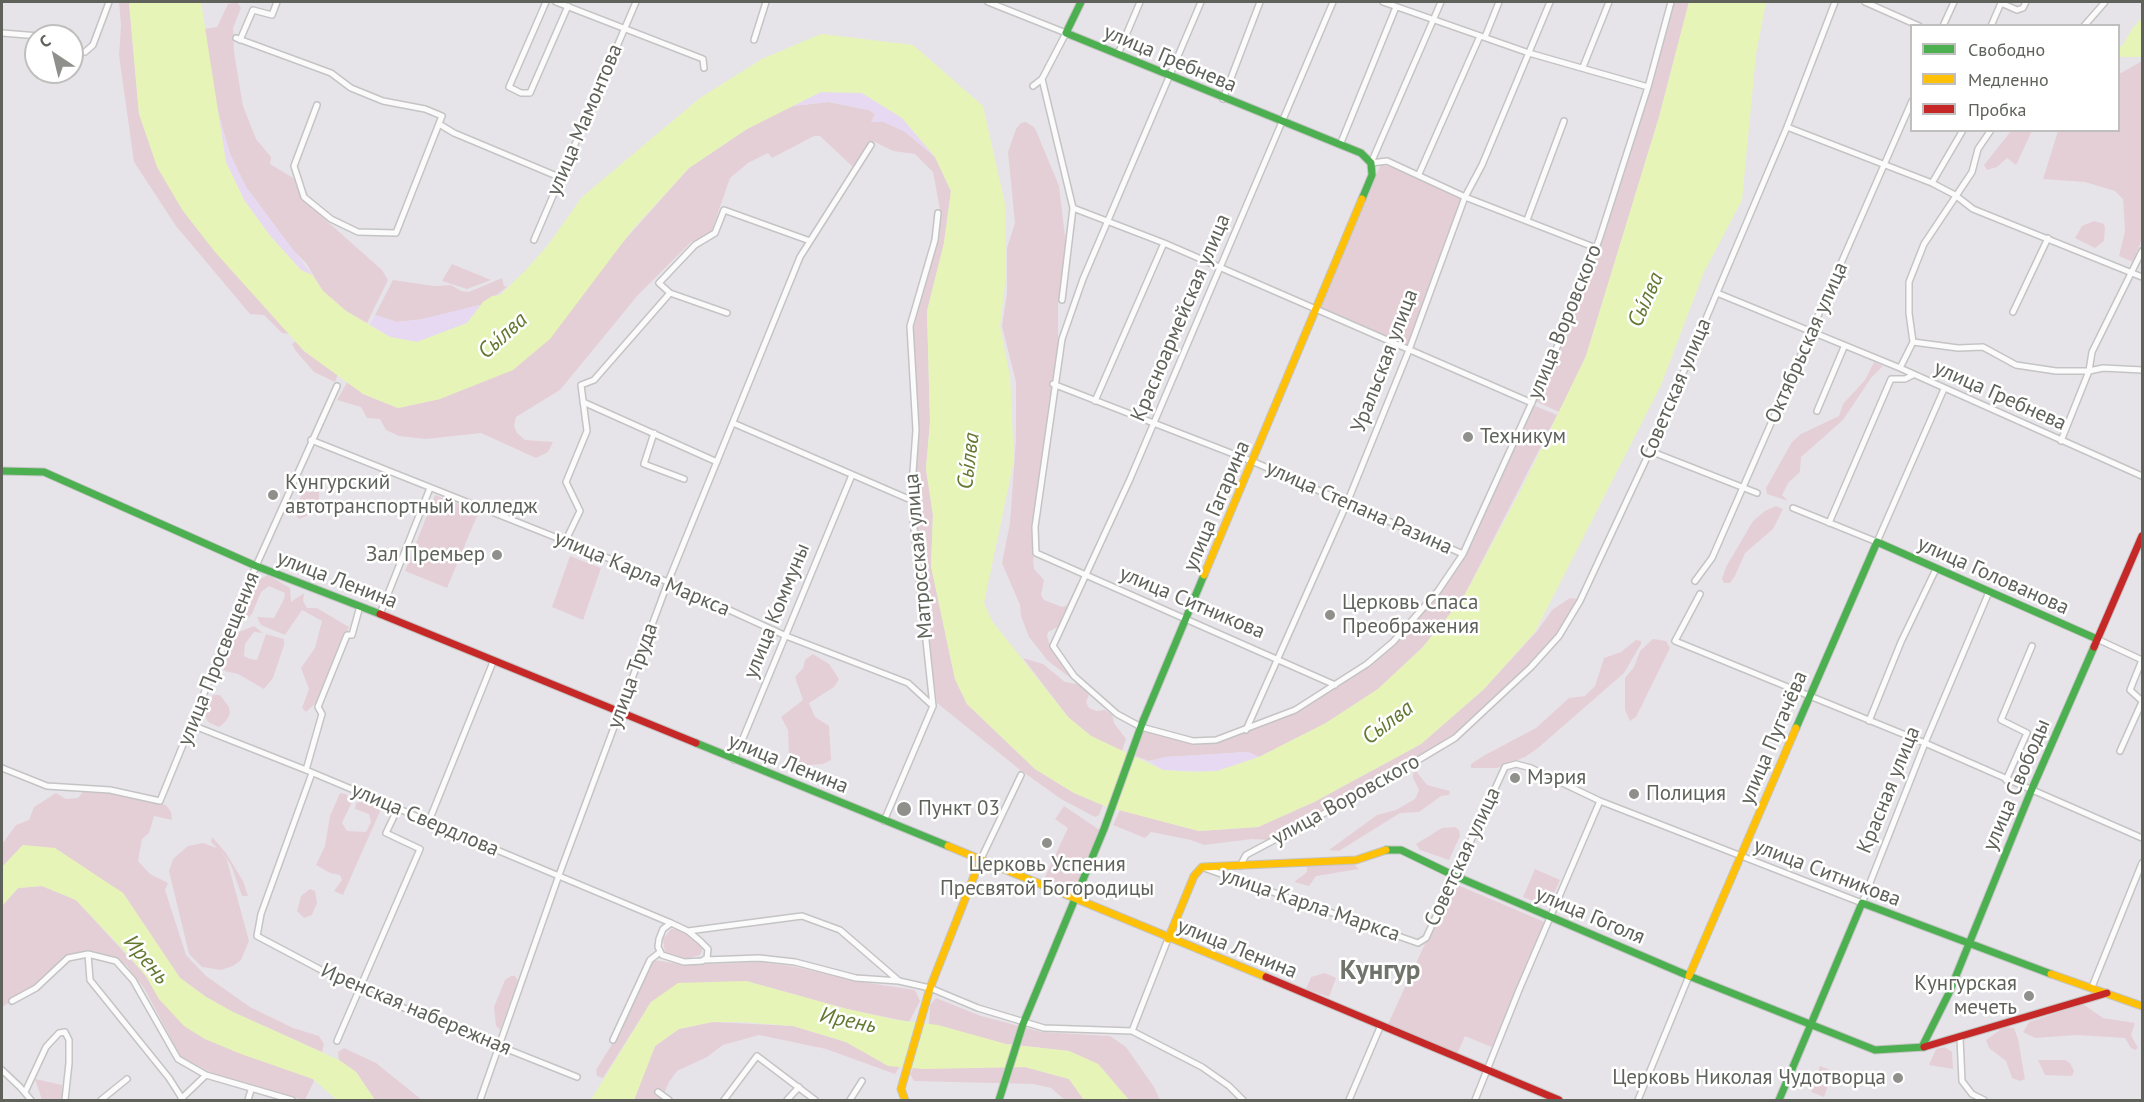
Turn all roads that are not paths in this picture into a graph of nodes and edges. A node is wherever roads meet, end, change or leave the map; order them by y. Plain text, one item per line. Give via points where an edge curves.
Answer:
1 (109, 2) edge
2 (277, 2) edge
3 (546, 2) edge
4 (556, 2) edge
5 (636, 2) edge
6 (766, 2) edge
7 (988, 2) edge
8 (1081, 2) edge
9 (1140, 2) edge
10 (1201, 2) edge
11 (1260, 2) edge
12 (1333, 2) edge
13 (1383, 2) edge
14 (1441, 2) edge
15 (1499, 2) edge
16 (1550, 2) edge
17 (1609, 2) edge
18 (1671, 2) edge
19 (1835, 2) edge
20 (1865, 2) edge
21 (1954, 2) edge
22 (2026, 2) edge
23 (2105, 2) edge
24 (568, 6) junction
25 (1396, 7) junction
26 (1434, 19) junction
27 (1914, 24) edge
28 (1944, 24) edge
29 (1992, 24) edge
30 (2086, 24) edge
31 (624, 28) junction
32 (2, 33) edge
33 (1066, 33) junction
34 (24, 35) edge
35 (1483, 36) junction
36 (754, 40) dead end
37 (84, 52) edge
38 (1529, 53) junction
39 (1118, 54) junction
40 (1582, 67) junction
41 (704, 68) dead end
42 (1169, 76) junction
43 (1042, 79) junction
44 (1033, 86) dead end
45 (1647, 87) junction
46 (1223, 99) junction
47 (1910, 104) edge
48 (318, 105) dead end
49 (1564, 121) dead end
50 (1282, 122) junction
51 (439, 124) junction
52 (1787, 127) junction
53 (1962, 132) edge
54 (1990, 132) edge
55 (871, 145) dead end
56 (1341, 145) junction
57 (1371, 163) junction
58 (1886, 164) junction
59 (1419, 174) junction
60 (560, 177) junction
61 (1932, 183) junction
62 (1955, 195) junction
63 (1465, 197) junction
64 (1073, 208) junction
65 (938, 213) dead end
66 (1527, 220) junction
67 (1109, 222) junction
68 (2048, 238) junction
69 (534, 240) dead end
70 (810, 242) junction
71 (1164, 243) junction
72 (1596, 248) junction
73 (2142, 251) edge
74 (1220, 268) junction
75 (2133, 273) junction
76 (2142, 277) edge
77 (670, 293) junction
78 (1717, 293) junction
79 (1062, 300) dead end
80 (1314, 310) junction
81 (2013, 312) dead end
82 (727, 313) dead end
83 (1811, 334) junction
84 (1913, 342) junction
85 (1844, 347) junction
86 (1409, 350) junction
87 (1900, 368) junction
88 (2142, 370) edge
89 (2090, 371) junction
90 (1912, 375) junction
91 (1053, 384) junction
92 (337, 386) dead end
93 (1944, 389) junction
94 (1095, 401) junction
95 (583, 402) junction
96 (1532, 403) junction
97 (1817, 411) dead end
98 (733, 423) junction
99 (1154, 424) junction
100 (654, 434) junction
101 (311, 440) junction
102 (2061, 441) junction
103 (1650, 451) junction
104 (717, 462) junction
105 (1254, 462) junction
106 (2, 471) edge
107 (852, 475) junction
108 (2142, 476) edge
109 (684, 479) dead end
110 (1744, 487) junction
111 (430, 488) junction
112 (1757, 493) dead end
113 (911, 500) junction
114 (1347, 503) junction
115 (1793, 508) dead end
116 (1829, 523) junction
117 (2142, 536) edge
118 (565, 542) junction
119 (1877, 542) junction
120 (1463, 554) junction
121 (256, 566) junction
122 (1936, 569) junction
123 (1085, 575) junction
124 (1695, 581) dead end
125 (668, 582) junction
126 (1989, 592) junction
127 (1700, 594) dead end
128 (360, 606) junction
129 (380, 614) junction
130 (1187, 618) junction
131 (786, 636) junction
132 (2097, 639) junction
133 (1053, 646) joint
134 (2032, 646) dead end
135 (1280, 658) junction
136 (2142, 660) edge
137 (493, 662) junction
138 (1335, 685) junction
139 (1809, 696) junction
140 (2142, 702) edge
141 (933, 706) junction
142 (619, 714) junction
143 (1869, 721) junction
144 (192, 725) junction
145 (1141, 727) junction
146 (1246, 731) junction
147 (1455, 738) joint
148 (1925, 743) junction
149 (2120, 751) dead end
150 (734, 760) junction
151 (1505, 767) joint
152 (2, 768) edge
153 (309, 771) junction
154 (1020, 775) dead end
155 (2006, 780) junction
156 (2031, 791) junction
157 (1600, 801) junction
158 (397, 810) junction
159 (429, 821) junction
160 (884, 821) junction
161 (2142, 838) edge
162 (1741, 857) junction
163 (980, 861) junction
164 (2142, 863) edge
165 (1240, 866) junction
166 (1202, 867) junction
167 (559, 875) junction
168 (1455, 876) junction
169 (1076, 898) junction
170 (1862, 903) junction
171 (658, 917) junction
172 (1551, 917) junction
173 (671, 923) junction
174 (663, 929) junction
175 (688, 931) junction
176 (1168, 939) junction
177 (1418, 943) joint
178 (1969, 945) junction
179 (708, 950) junction
180 (660, 952) junction
181 (88, 954) junction
182 (720, 958) junction
183 (705, 960) junction
184 (1689, 976) junction
185 (899, 981) junction
186 (2092, 987) junction
187 (930, 988) junction
188 (359, 990) junction
189 (2107, 993) junction
190 (12, 1002) dead end
191 (2142, 1006) edge
192 (1024, 1024) junction
193 (1381, 1025) junction
194 (1811, 1026) junction
195 (1132, 1031) junction
196 (1960, 1038) junction
197 (613, 1040) dead end
198 (337, 1041) dead end
199 (499, 1046) junction
200 (1922, 1047) junction
201 (2, 1070) edge
202 (1488, 1070) junction
203 (206, 1075) junction
204 (577, 1077) dead end
205 (128, 1079) dead end
206 (862, 1081) dead end
207 (799, 1087) junction
208 (251, 1090) junction
209 (25, 1092) junction
210 (658, 1092) dead end
211 (181, 1100) edge
212 (31, 1101) edge
213 (64, 1101) edge
214 (101, 1101) edge
215 (248, 1101) edge
216 (292, 1101) edge
217 (480, 1101) edge
218 (669, 1101) edge
219 (724, 1101) edge
220 (787, 1101) edge
221 (815, 1101) edge
222 (850, 1101) edge
223 (905, 1101) edge
224 (999, 1101) edge
225 (1243, 1101) edge
226 (1349, 1101) edge
227 (1475, 1101) edge
228 (1559, 1101) edge
229 (1638, 1101) edge
230 (1779, 1101) edge
231 (1984, 1101) edge

1 - 37 street via 93,45
2 - 51 street via 272,15 253,10 238,39 332,73 351,88 382,101 442,116
3 - 24 street via 509,87 521,93 530,93
4 - 24 street
5 - 31 street, улица Мамонтова
6 - 36 street
7 - 33 street, улица Гребнева
8 - 33 street
9 - 39 street
10 - 42 street
11 - 46 street
12 - 50 street, Красноармейская улица
13 - 25 street
14 - 26 street, улица Гагарина
15 - 35 street
16 - 38 street, Уральская улица
17 - 40 street
18 - 45 street, улица Воровского
19 - 52 street, Советская улица
20 - 27 street
21 - 28 street
22 - 29 street via 2017,10 2001,3
23 - 30 street
24 - 31 street
25 - 26 street
25 - 56 street
26 - 35 street
26 - 57 street, улица Гагарина
31 - 41 street via 703,59
31 - 60 street, улица Мамонтова
32 - 34 street
33 - 39 street, улица Гребнева
33 - 43 street
35 - 38 street
35 - 59 street
38 - 40 street
38 - 63 street, Уральская улица
39 - 42 street, улица Гребнева
40 - 45 street
42 - 46 street, улица Гребнева
42 - 67 street
43 - 44 street
43 - 64 street
45 - 72 street, улица Воровского
46 - 50 street, улица Гребнева
47 - 58 street, Октябрьская улица
48 - 51 street via 294,166 304,197 331,219 358,232 396,233
49 - 66 street
50 - 56 street, улица Гребнева
50 - 74 street, Красноармейская улица
51 - 60 street
52 - 58 street
52 - 78 street, Советская улица
53 - 61 street
54 - 62 street via 1978,149 1972,172
55 - 70 street
56 - 57 street, улица Гребнева via 1361,153
57 - 59 street, улица Гребнева via 1387,161
57 - 80 street, улица Гагарина via 1372,175
58 - 61 street
58 - 83 street, Октябрьская улица
59 - 63 street, улица Гребнева
60 - 69 street, улица Мамонтова
61 - 62 street
62 - 68 street via 1973,209
62 - 84 street via 1924,244 1909,282
63 - 66 street, улица Гребнева
63 - 86 street, Уральская улица
64 - 67 street
64 - 79 street
65 - 113 street, Матросская улица via 910,326 916,430
66 - 72 street, улица Гребнева
67 - 71 street
67 - 91 street via 1062,339
68 - 75 street
68 - 81 street
70 - 77 street via 724,210 715,233 696,245 659,283
70 - 98 street, улица Труда via 800,257
71 - 74 street
71 - 94 street
72 - 96 street, улица Воровского via 1572,315
73 - 75 street
74 - 80 street
74 - 99 street, Красноармейская улица
75 - 76 street
75 - 89 street via 2092,351
77 - 82 street
77 - 95 street via 594,380 581,386
78 - 83 street, улица Гребнева
78 - 103 street, Советская улица
80 - 86 street
80 - 105 street, улица Гагарина
83 - 85 street, улица Гребнева
83 - 110 street, Октябрьская улица
84 - 87 street
84 - 89 street via 1983,347 2016,364 2056,371
85 - 87 street, улица Гребнева
85 - 97 street
86 - 96 street
86 - 114 street, Уральская улица
87 - 90 street, улица Гребнева
88 - 89 street
89 - 102 street
90 - 93 street, улица Гребнева
90 - 116 street via 1905,380 1891,379
91 - 94 street, улица Степана Разина
91 - 123 street, улица Ситникова via 1035,527 1036,553
92 - 101 street, улица Просвещения
93 - 102 street, улица Гребнева
93 - 119 street, улица Пугачёва
94 - 99 street, улица Степана Разина
95 - 100 street
95 - 118 street via 587,431 566,482 580,511
96 - 120 street, улица Воровского
98 - 104 street, улица Труда
98 - 107 street
99 - 105 street, улица Степана Разина
99 - 123 street, Красноармейская улица
100 - 104 street
100 - 109 street via 644,465
101 - 111 street, улица Карла Маркса
101 - 121 street, улица Просвещения
102 - 108 street, улица Гребнева
103 - 110 street
103 - 147 street, Советская улица via 1580,601 1559,636
104 - 125 street, улица Труда
105 - 114 street, улица Степана Разина
105 - 130 street, улица Гагарина
106 - 121 street, улица Ленина via 44,471
107 - 113 street
107 - 131 street, улица Коммуны
110 - 112 street
110 - 124 street, Октябрьская улица via 1712,558
111 - 118 street, улица Карла Маркса
111 - 129 street
113 - 141 street, Матросская улица
114 - 120 street, улица Степана Разина
114 - 135 street, Уральская улица
115 - 116 street, улица Голованова
116 - 119 street, улица Голованова
117 - 132 street, улица Свободы
118 - 125 street, улица Карла Маркса
119 - 122 street, улица Голованова
119 - 139 street, улица Пугачёва
120 - 138 street, улица Воровского via 1438,591 1394,642
121 - 128 street, улица Ленина
121 - 144 street, улица Просвещения
122 - 126 street, улица Голованова
122 - 143 street
123 - 130 street, улица Ситникова
123 - 133 street, Красноармейская улица
125 - 131 street, улица Карла Маркса
125 - 142 street, улица Труда
126 - 132 street, улица Голованова
126 - 148 street, Красная улица
127 - 139 street via 1675,641
128 - 129 street, улица Ленина
128 - 153 street via 352,635 347,635 318,707 322,714
129 - 137 street, улица Ленина
130 - 135 street, улица Ситникова
130 - 145 street, улица Гагарина
131 - 141 street, улица Карла Маркса via 908,683
131 - 150 street, улица Коммуны
132 - 136 street, улица Голованова
132 - 156 street, улица Свободы
133 - 145 street, улица Воровского via 1096,698
134 - 155 street via 2001,720 2026,733
135 - 138 street, улица Ситникова
135 - 146 street, Уральская улица
136 - 140 street via 2130,690
137 - 142 street, улица Ленина
137 - 159 street
138 - 146 street, улица Воровского via 1295,710
139 - 143 street
139 - 162 street, улица Пугачёва
140 - 149 street
141 - 160 street, Матросская улица
142 - 150 street, улица Ленина
142 - 167 street, улица Труда
143 - 148 street
144 - 152 street, улица Просвещения via 160,801 110,790 47,786
144 - 153 street, улица Свердлова
145 - 146 street, улица Воровского via 1193,741 1216,740
145 - 169 street, улица Гагарина
147 - 165 street, улица Воровского via 1246,855
148 - 155 street
148 - 170 street, Красная улица
150 - 160 street, улица Ленина
151 - 157 street, улица Ситникова via 1516,764 1531,768
151 - 168 street, Советская улица
153 - 158 street, улица Свердлова
153 - 188 street, Иренская набережная via 256,936
154 - 163 street
155 - 156 street
156 - 161 street
156 - 178 street, улица Свободы
157 - 162 street, улица Ситникова
157 - 172 street
158 - 159 street, улица Свердлова
158 - 188 street via 386,833 420,849
159 - 167 street, улица Свердлова
160 - 163 street, улица Ленина
162 - 170 street, улица Ситникова
162 - 184 street, улица Пугачёва
163 - 169 street, улица Ленина
163 - 187 street
164 - 186 street
165 - 166 street, улица Гоголя
165 - 168 street, улица Гоголя via 1356,860 1388,849 1401,850
166 - 176 street via 1194,876
166 - 177 street, улица Карла Маркса
167 - 171 street, улица Свердлова
167 - 199 street, улица Труда
168 - 172 street, улица Гоголя
168 - 177 street, Советская улица via 1426,938
169 - 176 street, улица Ленина
169 - 192 street, улица Гагарина
170 - 178 street, улица Ситникова
170 - 194 street, Красная улица
171 - 173 street, улица Свердлова
171 - 174 street
172 - 184 street, улица Гоголя
172 - 202 street
173 - 174 street
173 - 175 street, улица Свердлова
174 - 180 street
175 - 179 street
175 - 185 street via 802,916 840,930
176 - 193 street, улица Ленина
176 - 195 street
178 - 186 street, улица Ситникова
178 - 200 street, улица Свободы
179 - 182 street
179 - 183 street
180 - 183 street via 664,957 684,962
180 - 197 street via 650,960
181 - 190 street via 68,958 36,988
181 - 203 street via 116,962 133,980 178,1059
181 - 211 street via 90,980 169,1078
182 - 183 street
182 - 185 street via 795,962 856,978
184 - 194 street, улица Гоголя
184 - 229 street, улица Пугачёва
185 - 187 street
186 - 189 street, улица Ситникова
187 - 192 street
187 - 223 street via 901,1089
188 - 198 street
188 - 199 street, Иренская набережная
189 - 191 street, улица Ситникова
189 - 196 street, улица Гоголя
192 - 195 street
192 - 224 street, улица Гагарина
193 - 202 street, улица Ленина
193 - 226 street
194 - 200 street, улица Гоголя via 1875,1050
194 - 230 street, Красная улица
195 - 225 street via 1202,1067
196 - 200 street, улица Гоголя
196 - 231 street via 1962,1081
199 - 204 street, Иренская набережная
199 - 217 street, улица Труда
201 - 209 street
202 - 227 street
202 - 228 street, улица Ленина
203 - 208 street
203 - 211 street
205 - 214 street
206 - 222 street
207 - 219 street via 757,1056
207 - 220 street
207 - 221 street
208 - 215 street
208 - 216 street
209 - 212 street
209 - 213 street via 46,1047 65,1032 69,1063
210 - 218 street

